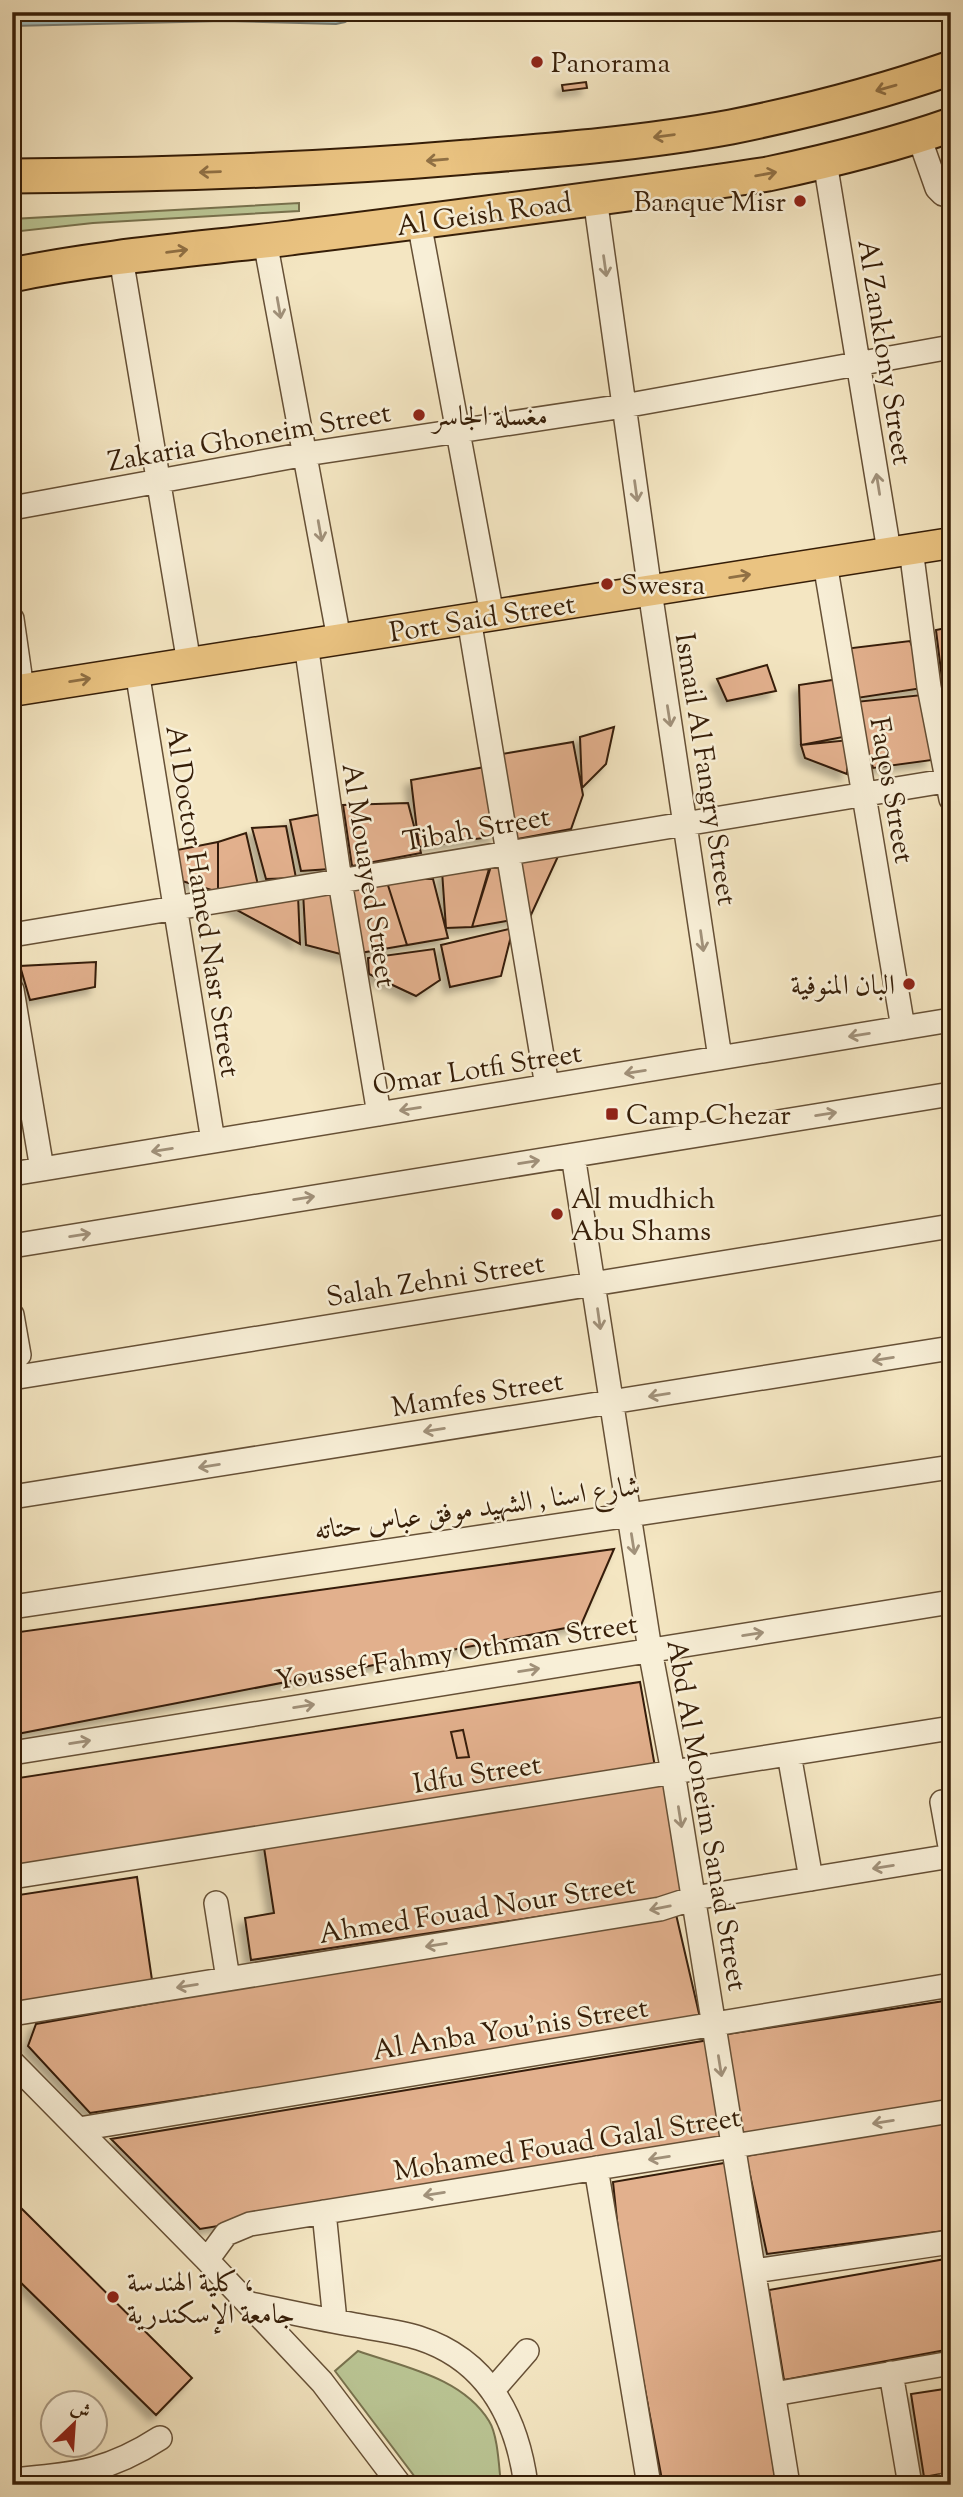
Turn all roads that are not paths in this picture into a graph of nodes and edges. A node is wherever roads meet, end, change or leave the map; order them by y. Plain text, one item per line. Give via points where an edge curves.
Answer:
1 (951, 68) edge
2 (951, 125) edge
3 (919, 137) junction
4 (825, 162) junction
5 (12, 176) edge
6 (951, 195) edge
7 (595, 198) junction
8 (419, 222) junction
9 (265, 241) junction
10 (121, 258) junction
11 (12, 263) edge
12 (47, 268) junction
13 (12, 275) edge
14 (951, 347) edge
15 (858, 363) junction
16 (624, 406) junction
17 (459, 431) junction
18 (306, 454) junction
19 (158, 482) junction
20 (12, 508) edge
21 (951, 543) edge
22 (900, 550) junction
23 (825, 563) junction
24 (650, 591) junction
25 (480, 617) junction
26 (12, 619) edge
27 (339, 639) junction
28 (306, 645) junction
29 (189, 663) junction
30 (137, 671) junction
31 (17, 690) edge
32 (950, 787) edge
33 (864, 794) junction
34 (685, 823) junction
35 (508, 853) junction
36 (340, 881) junction
37 (174, 908) junction
38 (12, 935) edge
39 (12, 990) edge
40 (951, 1020) edge
41 (903, 1028) junction
42 (720, 1058) junction
43 (547, 1086) junction
44 (951, 1094) edge
45 (379, 1114) junction
46 (213, 1141) junction
47 (573, 1155) junction
48 (42, 1169) junction
49 (12, 1174) edge
50 (951, 1227) edge
51 (12, 1245) edge
52 (594, 1284) junction
53 (12, 1315) edge
54 (951, 1348) edge
55 (19, 1355) dead end
56 (12, 1378) edge
57 (610, 1402) junction
58 (951, 1467) edge
59 (12, 1497) edge
60 (628, 1515) junction
61 (951, 1602) edge
62 (12, 1607) edge
63 (650, 1650) junction
64 (951, 1728) edge
65 (12, 1753) edge
66 (789, 1754) junction
67 (673, 1772) junction
68 (942, 1802) dead end
69 (951, 1854) edge
70 (12, 1877) edge
71 (811, 1879) junction
72 (694, 1898) junction
73 (216, 1903) dead end
74 (228, 1979) junction
75 (951, 1985) edge
76 (12, 2014) edge
77 (714, 2025) junction
78 (12, 2062) edge
79 (951, 2111) edge
80 (79, 2129) junction
81 (734, 2146) junction
82 (596, 2168) junction
83 (324, 2212) junction
84 (951, 2242) edge
85 (207, 2260) junction
86 (754, 2271) junction
87 (250, 2304) junction
88 (335, 2321) junction
89 (527, 2351) dead end
90 (951, 2362) edge
91 (891, 2373) junction
92 (493, 2389) junction
93 (774, 2394) junction
94 (160, 2438) dead end
95 (110, 2476) edge
96 (12, 2480) edge
97 (951, 2484) edge
98 (400, 2485) edge
99 (526, 2485) edge
100 (649, 2485) edge
101 (788, 2485) edge
102 (911, 2485) edge
103 (945, 2485) edge

1 -> 5 highway, Al Geish Road via 774,118 572,149 250,170
2 - 3 highway, Al Geish Road
3 - 4 highway, Al Geish Road
3 - 6 street via 937,188
7 -> 4 highway, Al Geish Road
4 - 15 street, Al Zanklony Street
7 - 8 highway, Al Geish Road
7 -> 16 street, Ismail Al Fangry Street
8 - 9 highway, Al Geish Road
8 - 17 street
10 -> 9 highway, Al Geish Road
9 -> 18 street
10 - 12 highway, Al Geish Road
10 - 19 street
11 - 12 highway
12 - 13 highway, Al Geish Road
14 - 15 street, Zakaria Ghoneim Street
15 - 16 street, Zakaria Ghoneim Street
22 -> 15 street, Al Zanklony Street
16 - 17 street, Zakaria Ghoneim Street
16 -> 24 street, Ismail Al Fangry Street
17 - 18 street, Zakaria Ghoneim Street
17 - 25 street
18 - 19 street, Zakaria Ghoneim Street
18 -> 27 street
19 - 20 street, Zakaria Ghoneim Street
19 - 29 street
21 - 22 main road, Port Said Street
22 - 23 main road, Port Said Street
22 - 32 street, Al Zanklony Street
24 -> 23 main road, Port Said Street
23 - 33 street, Faqos Street
24 - 25 main road, Port Said Street
24 -> 34 street, Ismail Al Fangry Street
25 - 27 main road, Port Said Street
25 - 35 street
26 - 31 street
27 - 28 main road, Port Said Street
28 - 29 main road, Port Said Street
28 - 36 street, Al Mouayed Street
29 - 30 main road, Port Said Street
31 -> 30 main road, Port Said Street
30 - 37 street, Al Doctor Hamed Nasr Street
32 - 33 street, Tibah Street
33 - 34 street, Tibah Street
33 - 41 street, Faqos Street
34 - 35 street, Tibah Street
34 -> 42 street, Ismail Al Fangry Street
35 - 36 street, Tibah Street
35 - 43 street
36 - 37 street, Tibah Street
36 - 45 street, Al Mouayed Street
37 - 38 street, Tibah Street
37 - 46 street, Al Doctor Hamed Nasr Street
39 - 48 street
40 - 41 street, Omar Lotfi Street
41 -> 42 street, Omar Lotfi Street
42 -> 43 street, Omar Lotfi Street
43 -> 45 street, Omar Lotfi Street
47 -> 44 street
45 - 46 street, Omar Lotfi Street
46 -> 48 street, Omar Lotfi Street
51 -> 47 street
47 - 52 street, Abd Al Moneim Sanad Street
48 - 49 street, Omar Lotfi Street
50 - 52 street, Salah Zehni Street
52 - 56 street, Salah Zehni Street
52 -> 57 street, Abd Al Moneim Sanad Street
53 - 55 street
54 -> 57 street, Mamfes Street
57 -> 59 street, Mamfes Street
57 - 60 street, Abd Al Moneim Sanad Street
58 - 60 street, شارع اسنا , الشهيد موفق عباس حتاته
60 - 62 street, شارع اسنا , الشهيد موفق عباس حتاته
60 -> 63 street, Abd Al Moneim Sanad Street
63 -> 61 street, Youssef Fahmy Othman Street
65 -> 63 street, Youssef Fahmy Othman Street
63 - 67 street, Abd Al Moneim Sanad Street
64 - 66 street, Idfu Street
66 - 67 street, Idfu Street
66 - 71 street
67 - 70 street, Idfu Street
67 -> 72 street, Abd Al Moneim Sanad Street
68 - 69 street
69 -> 71 street, Ahmed Fouad Nour Street
71 - 72 street, Ahmed Fouad Nour Street
72 -> 74 street, Ahmed Fouad Nour Street via 660,1909
72 - 77 street, Abd Al Moneim Sanad Street
73 - 74 street
74 -> 76 street, Ahmed Fouad Nour Street
75 - 77 street, Al Anba You'nis Street
77 - 80 street, Al Anba You'nis Street
77 -> 81 street, Abd Al Moneim Sanad Street
78 - 80 street
79 -> 81 street, Mohamed Fouad Galal Street
80 - 85 street
81 -> 82 street, Mohamed Fouad Galal Street
81 - 86 street, Abd Al Moneim Sanad Street
82 -> 83 street, Mohamed Fouad Galal Street
82 - 100 street
83 - 85 street, Mohamed Fouad Galal Street via 235,2229
83 - 88 street
84 - 86 street
85 - 87 street
86 - 93 street, Abd Al Moneim Sanad Street
87 - 88 street
87 - 98 street via 322,2382
88 - 92 street via 419,2338 449,2352
89 - 92 street
90 - 91 street
91 - 93 street
91 - 102 street
92 - 99 street via 513,2426
93 - 101 street, Abd Al Moneim Sanad Street
94 - 95 street
95 - 96 street via 85,2472
97 - 103 street

